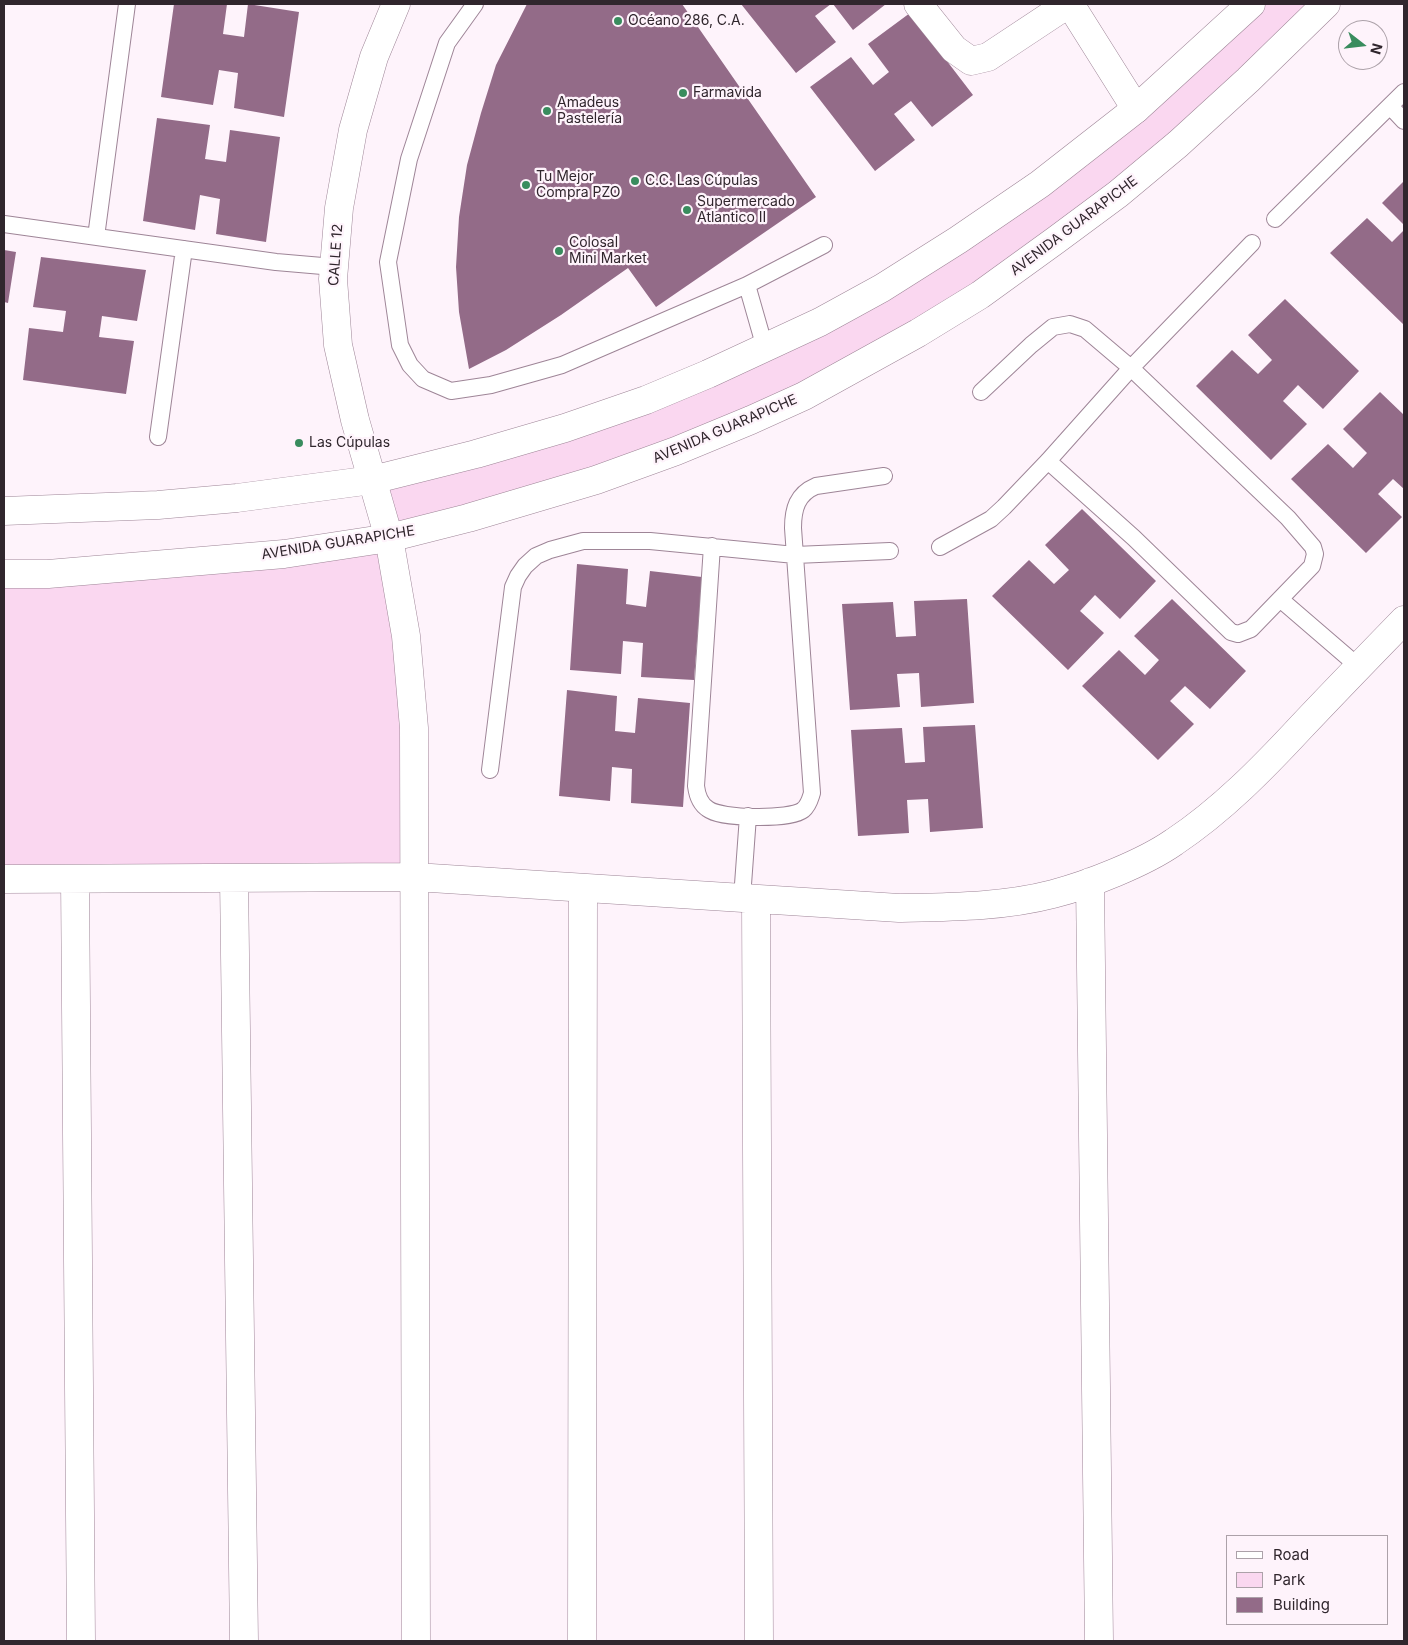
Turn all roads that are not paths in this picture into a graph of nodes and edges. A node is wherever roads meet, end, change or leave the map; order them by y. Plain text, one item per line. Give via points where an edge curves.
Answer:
1 (127, 4) edge
2 (396, 4) edge
3 (475, 4) edge
4 (918, 4) edge
5 (1069, 4) edge
6 (1251, 4) edge
7 (1326, 4) edge
8 (1404, 92) edge
9 (1390, 106) junction
10 (1136, 109) junction
11 (1404, 121) edge
12 (1275, 220) dead end
13 (4, 224) edge
14 (96, 237) junction
15 (1252, 243) dead end
16 (824, 245) dead end
17 (184, 249) junction
18 (334, 267) junction
19 (747, 285) junction
20 (765, 348) junction
21 (1131, 368) junction
22 (981, 392) dead end
23 (158, 437) dead end
24 (1048, 461) junction
25 (884, 476) dead end
26 (372, 480) junction
27 (4, 511) edge
28 (389, 538) junction
29 (712, 546) junction
30 (940, 547) dead end
31 (890, 551) dead end
32 (795, 555) junction
33 (4, 574) edge
34 (1280, 599) junction
35 (1404, 620) edge
36 (1359, 666) junction
37 (490, 770) dead end
38 (748, 816) junction
39 (415, 877) junction
40 (234, 878) junction
41 (4, 879) edge
42 (75, 879) junction
43 (1090, 882) junction
44 (583, 888) junction
45 (749, 899) junction
46 (81, 1641) edge
47 (244, 1641) edge
48 (416, 1641) edge
49 (582, 1641) edge
50 (759, 1641) edge
51 (1098, 1641) edge

1 - 14 lane
2 - 18 street, CALLE 12 via 374,57 352,130 339,208
3 - 19 lane via 447,43 409,159 388,262 400,345 410,365 423,379 451,391 491,385 562,365
4 - 5 street via 954,49 971,61 988,57
5 - 10 street
6 - 10 street
7 - 28 street, AVENIDA GUARAPICHE via 1206,119 1118,194 980,295 918,333 804,396 676,451 596,480
8 - 9 lane
9 - 11 lane
9 - 12 lane
10 - 20 street via 1040,184 958,240 882,288
13 - 14 lane
14 - 17 lane
15 - 21 lane
16 - 19 lane
17 - 18 lane
17 - 23 lane
18 - 26 street, CALLE 12 via 338,344
19 - 20 lane
20 - 26 street via 646,400 565,428
21 - 22 lane via 1085,329 1070,324 1053,327
21 - 24 lane
21 - 34 lane via 1309,540 1315,554 1312,566
24 - 30 lane via 991,519
24 - 34 lane via 1231,632 1238,634 1251,629
25 - 32 lane via 808,490 798,499 793,512
26 - 27 street via 178,503
26 - 28 street, CALLE 12
28 - 33 street, AVENIDA GUARAPICHE via 284,554 48,574
28 - 39 street, CALLE 12 via 406,636 414,728
29 - 32 lane
29 - 37 lane via 650,541 583,542 550,550 524,566 513,587
29 - 38 lane via 696,786 702,804 708,810
31 - 32 lane
32 - 38 lane via 812,793 810,802 795,814
34 - 36 lane
35 - 36 street
36 - 43 street via 1262,768 1207,818 1173,843
38 - 45 lane
39 - 40 street
39 - 44 street
39 - 48 street, CALLE 12
40 - 42 street
40 - 47 street
41 - 42 street
42 - 46 street
43 - 45 street via 1054,894 1010,902 950,907 899,908
43 - 51 street
44 - 45 street
44 - 49 street
45 - 50 street

